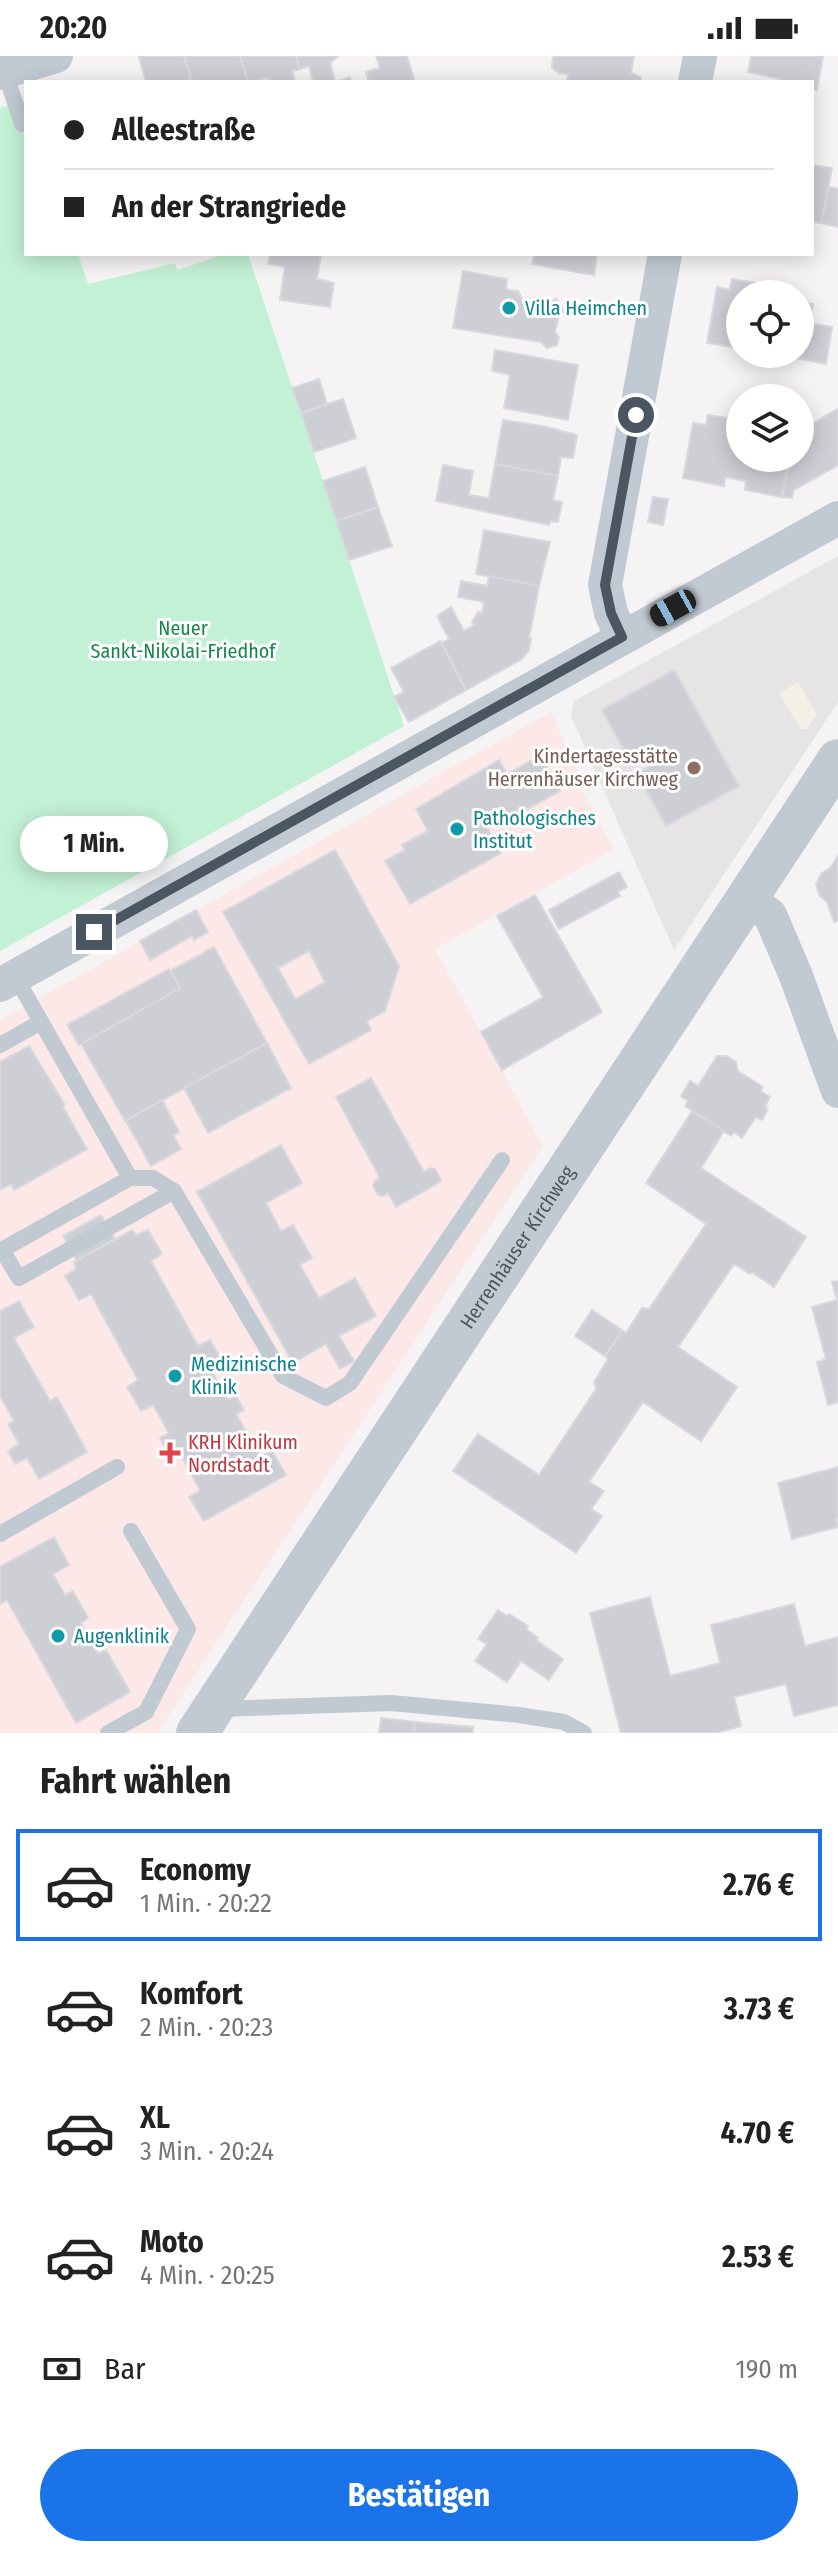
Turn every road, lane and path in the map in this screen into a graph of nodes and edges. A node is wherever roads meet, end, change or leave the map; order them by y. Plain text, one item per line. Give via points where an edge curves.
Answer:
1 (56, 56) edge
2 (700, 56) edge
3 (2, 73) edge
4 (695, 80) edge
5 (22, 117) edge
6 (665, 256) edge
7 (838, 518) edge
8 (622, 637) junction
9 (838, 760) edge
10 (747, 898) junction
11 (8, 980) edge
12 (41, 1022) junction
13 (0, 1045) edge
14 (838, 1091) edge
15 (502, 1160) dead end
16 (130, 1178) junction
17 (174, 1191) junction
18 (1, 1251) edge
19 (117, 1467) dead end
20 (131, 1531) dead end
21 (0, 1534) edge
22 (205, 1721) edge
23 (108, 1733) edge
24 (584, 1733) edge

1 - 3 street
2 - 4 street
3 - 5 lane
6 - 8 street via 605,585
7 - 8 street
8 - 11 street
9 - 10 street, Herrenhäuser Kirchweg
10 - 14 street via 770,915
10 - 22 street, Herrenhäuser Kirchweg
11 - 12 lane
12 - 13 lane
12 - 16 lane
15 - 17 lane via 350,1383 326,1398 283,1376
16 - 17 lane via 153,1178
16 - 18 lane
17 - 18 lane via 19,1278
19 - 21 lane
20 - 23 lane via 188,1629 146,1712
22 - 24 lane via 391,1703 564,1722

